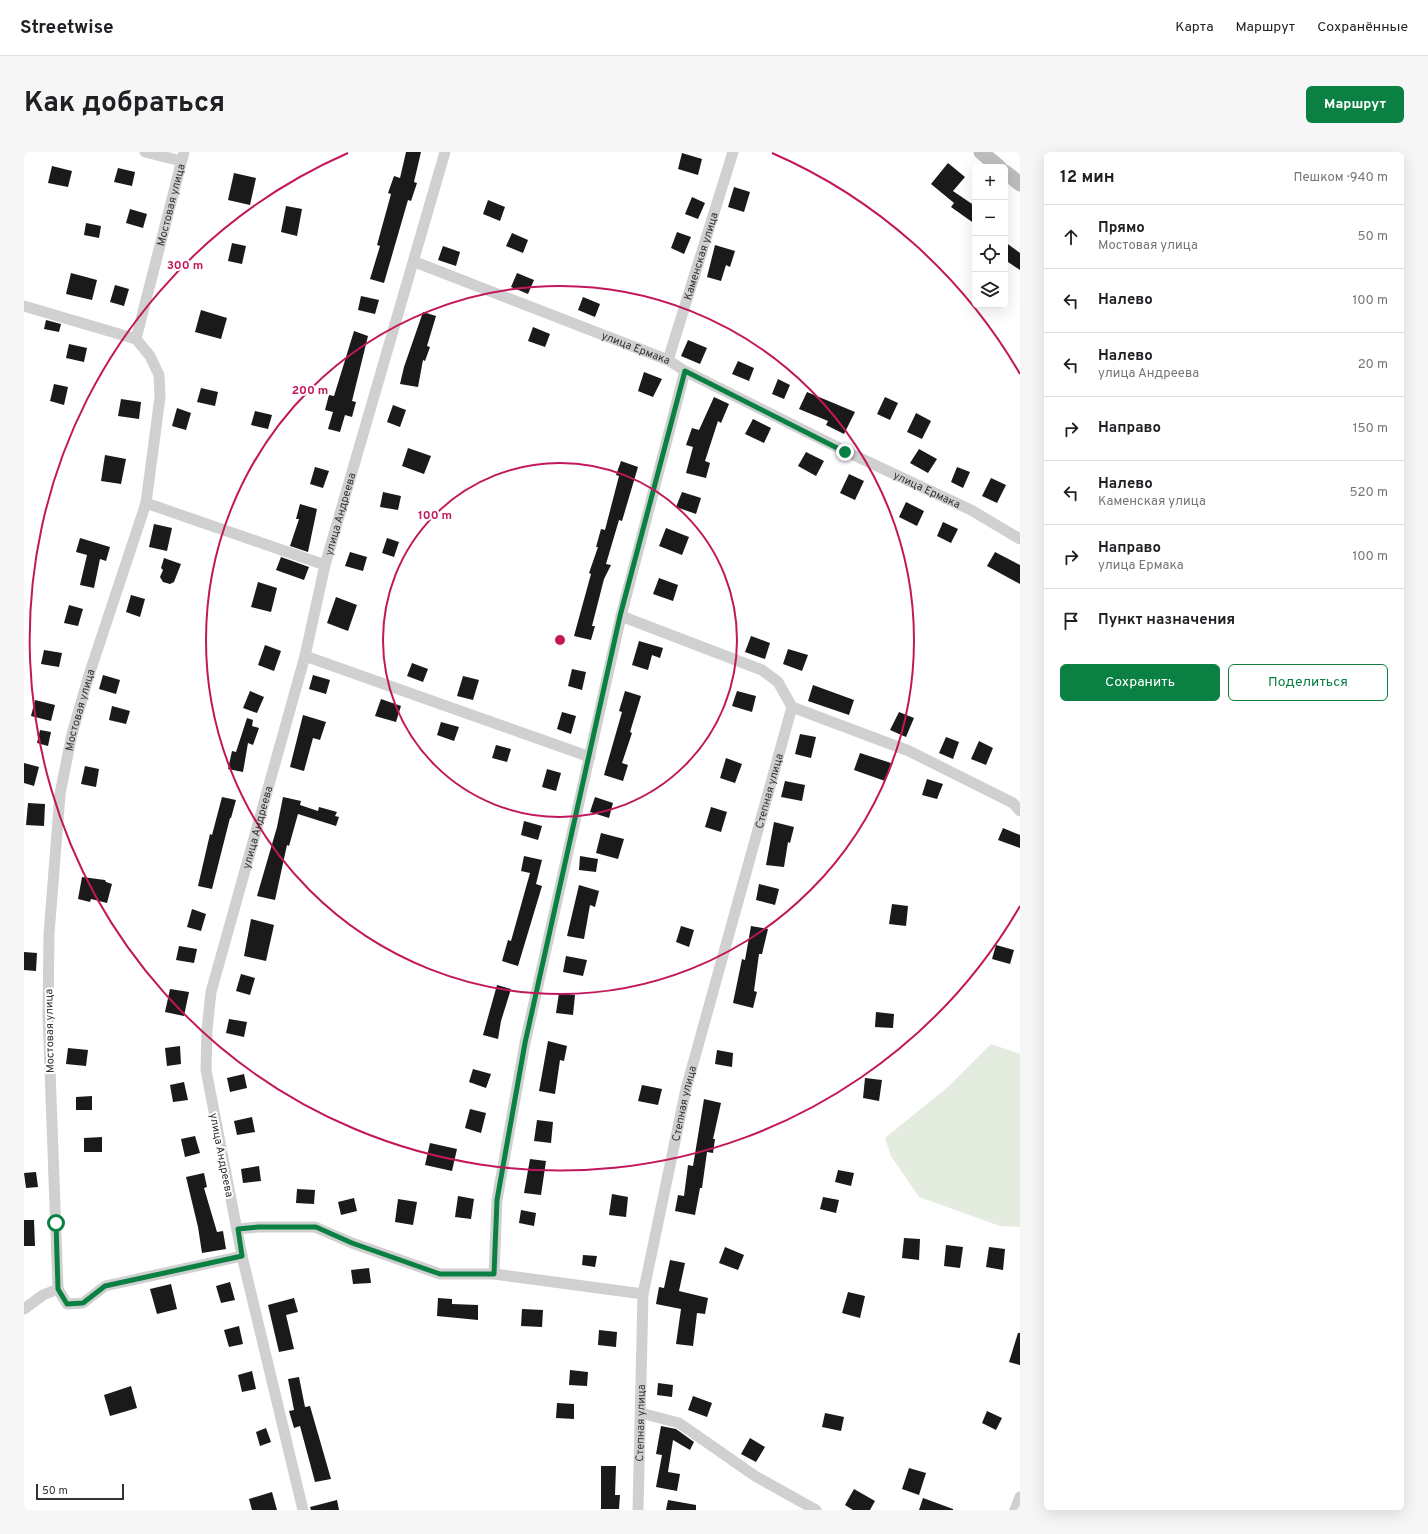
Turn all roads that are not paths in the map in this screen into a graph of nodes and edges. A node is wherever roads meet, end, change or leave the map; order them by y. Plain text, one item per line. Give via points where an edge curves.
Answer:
1 (145, 152) edge
2 (446, 152) edge
3 (733, 152) edge
4 (981, 152) edge
5 (182, 156) edge
6 (995, 164) edge
7 (1008, 174) edge
8 (1020, 184) edge
9 (415, 262) junction
10 (24, 306) edge
11 (136, 339) junction
12 (668, 360) junction
13 (685, 371) junction
14 (146, 503) junction
15 (1020, 539) edge
16 (325, 565) junction
17 (620, 616) junction
18 (305, 656) junction
19 (792, 707) junction
20 (590, 757) junction
21 (1020, 811) edge
22 (238, 1229) junction
23 (242, 1256) junction
24 (494, 1274) junction
25 (58, 1289) junction
26 (643, 1294) junction
27 (24, 1309) edge
28 (641, 1413) junction
29 (1020, 1497) edge
30 (303, 1510) edge
31 (638, 1510) edge
32 (816, 1510) edge
33 (1015, 1510) edge

1 - 5 street
2 - 9 street, улица Андреева
3 - 12 street, Каменская улица
4 - 6 main road
5 - 11 street, Мостовая улица
7 - 8 main road
9 - 12 street, улица Ермака
9 - 16 street, улица Андреева
10 - 11 street
11 - 14 street, Мостовая улица via 150,356 159,376 160,397
12 - 13 street, улица Ермака
13 - 15 street, улица Ермака via 845,452 971,510
13 - 17 street
14 - 16 street
14 - 25 street, Мостовая улица via 72,734 60,794 49,934 48,1015
16 - 18 street, улица Андреева
17 - 19 street via 762,670 778,682
17 - 20 street
18 - 20 street
18 - 22 street, улица Андреева via 211,992 206,1070
19 - 21 street via 909,751 1013,803
19 - 26 street, Степная улица via 686,1089
20 - 24 street via 525,1043 497,1200
22 - 23 street, улица Андреева
22 - 24 street via 316,1227 352,1243 440,1274
23 - 25 street via 105,1286 83,1303 67,1304
23 - 30 street, улица Андреева
24 - 26 street
25 - 27 street via 43,1295
26 - 28 street, Степная улица
28 - 31 street, Степная улица
28 - 32 street via 679,1423 755,1476
29 - 33 street

